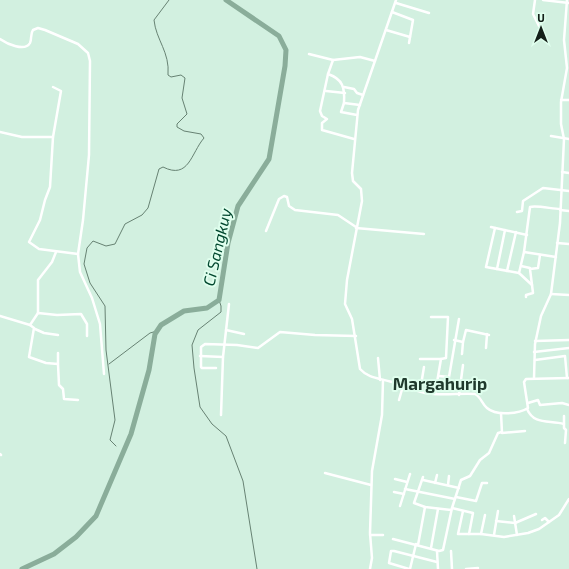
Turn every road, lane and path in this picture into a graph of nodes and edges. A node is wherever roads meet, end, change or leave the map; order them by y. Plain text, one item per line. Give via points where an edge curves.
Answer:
1 (535, 0) edge
2 (545, 0) edge
3 (396, 1) edge
4 (568, 2) edge
5 (392, 12) junction
6 (428, 13) dead end
7 (540, 26) dead end
8 (386, 30) junction
9 (410, 37) junction
10 (0, 39) edge
11 (409, 43) dead end
12 (309, 54) dead end
13 (333, 60) junction
14 (375, 62) junction
15 (568, 68) edge
16 (328, 74) junction
17 (53, 87) dead end
18 (344, 87) junction
19 (326, 90) junction
20 (345, 93) junction
21 (363, 95) junction
22 (562, 100) junction
23 (569, 100) edge
24 (344, 103) junction
25 (360, 105) junction
26 (357, 115) junction
27 (0, 132) edge
28 (551, 136) dead end
29 (54, 137) junction
30 (354, 139) junction
31 (564, 139) junction
32 (569, 139) edge
33 (562, 172) junction
34 (569, 173) edge
35 (562, 190) junction
36 (569, 190) edge
37 (560, 210) junction
38 (569, 211) edge
39 (517, 212) dead end
40 (354, 226) junction
41 (491, 227) dead end
42 (495, 228) junction
43 (505, 230) junction
44 (266, 231) dead end
45 (516, 232) junction
46 (424, 234) dead end
47 (527, 235) junction
48 (557, 243) junction
49 (569, 244) edge
50 (56, 252) junction
51 (524, 252) junction
52 (78, 254) junction
53 (540, 255) junction
54 (556, 257) junction
55 (520, 266) junction
56 (530, 268) junction
57 (497, 269) junction
58 (508, 271) junction
59 (519, 273) junction
60 (532, 285) junction
61 (551, 294) junction
62 (569, 296) edge
63 (526, 297) dead end
64 (229, 304) dead end
65 (38, 313) junction
66 (0, 316) edge
67 (431, 317) dead end
68 (459, 320) dead end
69 (30, 325) junction
70 (35, 329) junction
71 (226, 330) junction
72 (244, 334) dead end
73 (58, 335) dead end
74 (87, 336) dead end
75 (356, 336) junction
76 (454, 340) junction
77 (569, 340) edge
78 (535, 341) junction
79 (463, 342) junction
80 (224, 344) junction
81 (486, 348) dead end
82 (569, 348) edge
83 (534, 352) junction
84 (58, 353) dead end
85 (462, 354) dead end
86 (200, 356) junction
87 (224, 357) junction
88 (378, 358) dead end
89 (420, 359) dead end
90 (441, 359) junction
91 (534, 360) junction
92 (58, 364) junction
93 (462, 365) dead end
94 (424, 367) dead end
95 (216, 368) dead end
96 (104, 374) dead end
97 (438, 376) junction
98 (534, 378) junction
99 (568, 378) edge
100 (381, 380) junction
101 (403, 386) junction
102 (420, 391) junction
103 (435, 394) junction
104 (459, 395) junction
105 (78, 400) dead end
106 (399, 400) dead end
107 (528, 403) junction
108 (569, 405) edge
109 (527, 409) junction
110 (501, 413) junction
111 (221, 415) dead end
112 (564, 416) dead end
113 (564, 424) junction
114 (526, 431) dead end
115 (502, 432) junction
116 (565, 443) dead end
117 (325, 472) dead end
118 (410, 474) dead end
119 (437, 475) dead end
120 (449, 476) dead end
121 (395, 479) dead end
122 (408, 482) junction
123 (435, 483) junction
124 (487, 483) dead end
125 (372, 485) junction
126 (448, 486) junction
127 (459, 488) junction
128 (405, 489) junction
129 (394, 492) dead end
130 (418, 492) junction
131 (404, 494) junction
132 (456, 498) junction
133 (569, 499) edge
134 (400, 506) dead end
135 (426, 507) junction
136 (438, 509) junction
137 (451, 509) junction
138 (463, 511) junction
139 (498, 511) dead end
140 (536, 514) dead end
141 (486, 515) dead end
142 (514, 516) dead end
143 (542, 520) dead end
144 (496, 521) junction
145 (549, 522) junction
146 (515, 523) junction
147 (469, 534) junction
148 (481, 534) junction
149 (370, 535) junction
150 (383, 535) dead end
151 (494, 535) junction
152 (517, 535) junction
153 (393, 539) dead end
154 (417, 545) junction
155 (431, 548) junction
156 (437, 551) junction
157 (451, 551) dead end
158 (413, 556) junction
159 (437, 562) junction
160 (397, 567) edge
161 (478, 568) dead end
162 (370, 569) edge
163 (409, 569) edge
164 (438, 569) edge
165 (452, 569) edge
166 (466, 569) edge

1 - 7 street via 533,14
2 - 4 street
3 - 5 street
3 - 6 street
4 - 15 street via 564,40
5 - 8 street
5 - 9 street via 413,20
8 - 9 street
8 - 14 street
9 - 11 street
10 - 52 street via 25,47 30,43 32,30 41,28 78,44 88,53 91,67 89,155
12 - 13 street
13 - 14 street via 360,57
13 - 16 street
14 - 21 street
15 - 22 street
16 - 18 street via 340,80
16 - 19 street
17 - 29 street via 61,91
18 - 20 street
18 - 21 street via 354,89
19 - 20 street
19 - 30 street via 320,111 327,119 322,123 322,130
20 - 24 street
21 - 25 street
22 - 23 street
22 - 31 street via 561,124
24 - 25 street
24 - 26 street via 341,112
25 - 26 street
26 - 30 street
27 - 29 street via 22,137
28 - 31 street
29 - 50 street via 50,187 40,220 29,242 39,249
30 - 40 street via 352,177 362,195 361,212
31 - 32 street
31 - 33 street
33 - 34 street
33 - 35 street
35 - 36 street
35 - 37 street
35 - 39 street via 540,189 523,201 522,211
37 - 38 street
37 - 47 street via 534,205 530,207
37 - 48 street
40 - 44 street via 338,215 295,210 289,206 287,197 282,196
40 - 46 street
40 - 75 street via 345,304
41 - 42 street
42 - 43 street
42 - 57 street via 486,266
43 - 45 street
43 - 57 street
45 - 47 street
45 - 58 street
47 - 51 street
48 - 49 street
48 - 54 street
50 - 52 street
50 - 65 street via 52,262 38,280
51 - 53 street
51 - 55 street
52 - 96 street via 80,272 100,324
53 - 54 street
53 - 56 street via 538,268
54 - 61 street
55 - 56 street
55 - 59 street
56 - 60 street
57 - 58 street
58 - 59 street
59 - 60 street
60 - 63 street via 532,293
61 - 62 street
61 - 78 street via 541,316
64 - 71 street
65 - 69 street
65 - 74 street via 81,314 87,324
66 - 69 street
67 - 90 street via 448,317 446,358
68 - 76 street
69 - 70 street
70 - 73 street
70 - 92 street via 28,356 46,363
71 - 72 street
71 - 80 street
75 - 80 street via 285,332 277,334 258,348
75 - 100 street via 360,370
76 - 79 street
76 - 97 street via 449,377
77 - 78 street
78 - 83 street
79 - 81 street via 466,330 488,334
79 - 85 street
80 - 86 street via 205,344 201,347
80 - 87 street
82 - 83 street
83 - 91 street
84 - 92 street
86 - 87 street
86 - 95 street via 202,368
87 - 111 street
88 - 100 street
89 - 90 street
90 - 97 street
91 - 98 street
91 - 99 street via 565,356
92 - 105 street via 64,399
93 - 104 street
94 - 102 street
97 - 103 street
98 - 99 street
98 - 107 street via 526,379 524,382
100 - 101 street
100 - 125 street via 382,415 372,467
101 - 102 street
101 - 106 street
102 - 103 street
103 - 104 street
104 - 110 street via 475,394 489,410
107 - 108 street via 538,400 540,405
107 - 109 street
109 - 110 street
109 - 113 street via 532,419
110 - 115 street
112 - 113 street
113 - 116 street
114 - 115 street
115 - 127 street via 498,433 489,453 479,461 470,476 461,480
117 - 125 street
118 - 122 street
119 - 123 street
120 - 126 street
121 - 122 street
122 - 128 street
123 - 126 street
123 - 130 street via 423,479
124 - 132 street via 482,483 476,501
125 - 149 street
126 - 127 street
127 - 132 street
128 - 130 street
128 - 131 street
129 - 131 street
130 - 132 street
130 - 135 street via 414,503
131 - 134 street
132 - 137 street
133 - 145 street via 562,512
135 - 136 street
135 - 154 street
136 - 137 street
136 - 155 street
137 - 138 street
137 - 156 street via 443,549
138 - 147 street via 473,513
138 - 147 street via 458,534
139 - 144 street
140 - 146 street
141 - 148 street
142 - 146 street
143 - 145 street via 545,518
144 - 146 street
144 - 151 street
145 - 152 street via 539,529
146 - 152 street
147 - 148 street
148 - 151 street
149 - 150 street
149 - 162 street
151 - 152 street
153 - 154 street
154 - 155 street
154 - 158 street
155 - 156 street
156 - 159 street
157 - 165 street
158 - 159 street
158 - 160 street via 391,551 389,563
158 - 163 street
159 - 164 street
160 - 163 street
161 - 166 street

